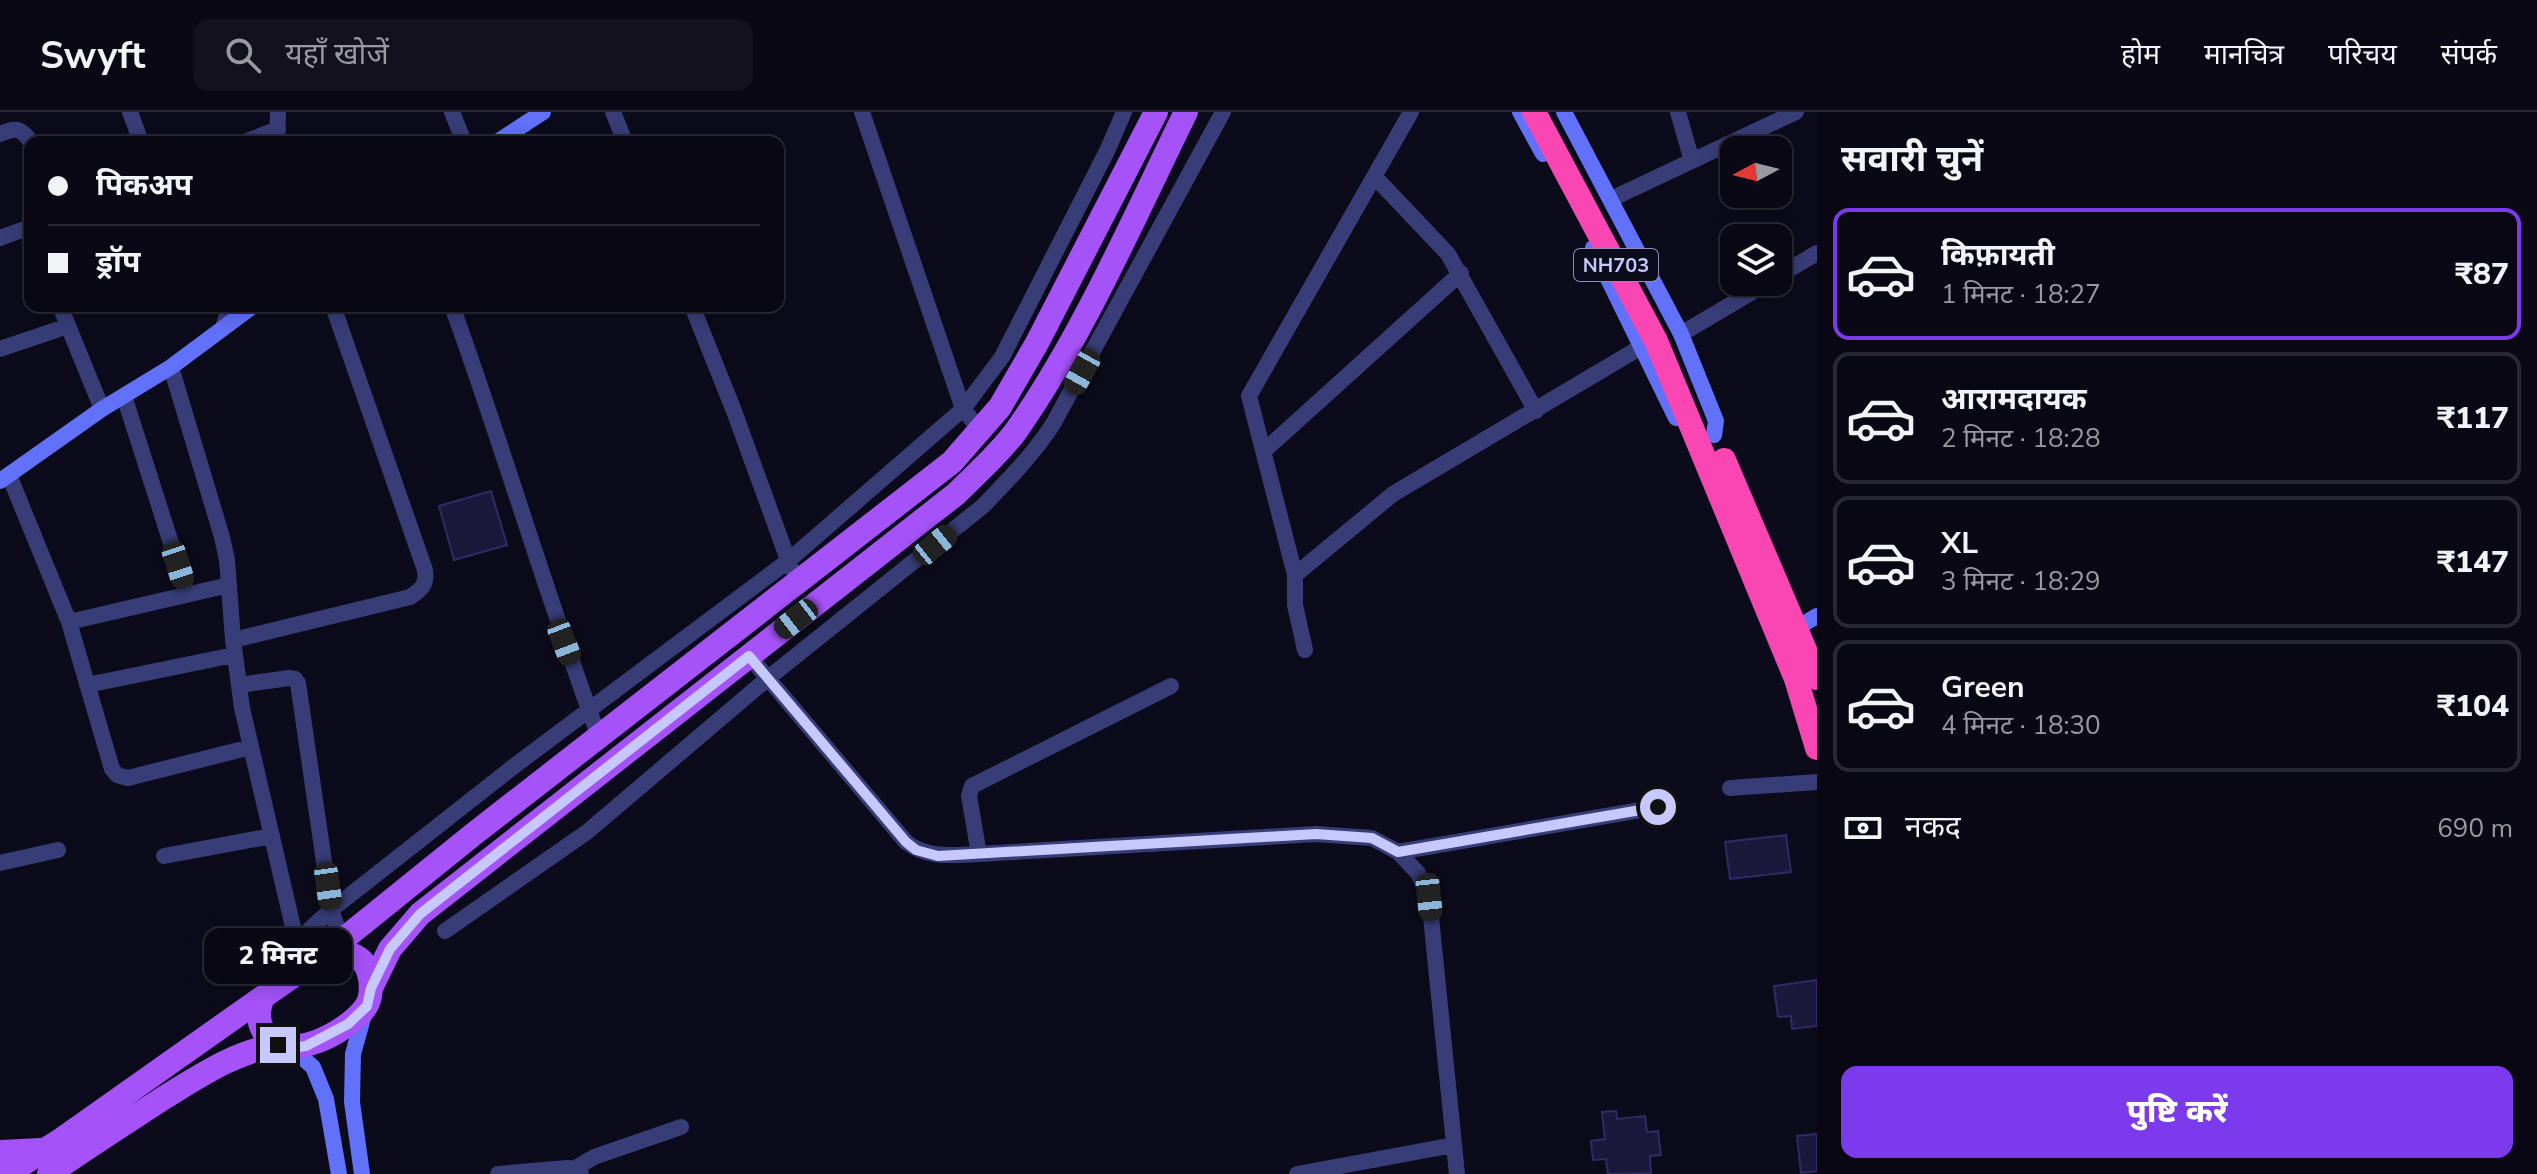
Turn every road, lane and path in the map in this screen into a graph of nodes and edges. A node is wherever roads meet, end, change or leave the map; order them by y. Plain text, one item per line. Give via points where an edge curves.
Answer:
1 (130, 112) edge
2 (452, 112) edge
3 (543, 112) edge
4 (613, 112) edge
5 (862, 112) edge
6 (1124, 112) edge
7 (1156, 112) edge
8 (1169, 112) edge
9 (1186, 112) edge
10 (1223, 112) edge
11 (1411, 112) edge
12 (1520, 112) edge
13 (1534, 112) edge
14 (1549, 112) edge
15 (1564, 112) edge
16 (1678, 112) edge
17 (1796, 112) edge
18 (0, 134) edge
19 (26, 136) edge
20 (139, 136) edge
21 (462, 136) edge
22 (506, 136) edge
23 (623, 136) edge
24 (1692, 161) junction
25 (1375, 177) junction
26 (1611, 199) junction
27 (24, 230) edge
28 (1, 236) edge
29 (1817, 253) edge
30 (1792, 268) edge
31 (1461, 273) junction
32 (1745, 296) edge
33 (62, 312) edge
34 (228, 312) edge
35 (245, 312) edge
36 (335, 312) edge
37 (454, 312) edge
38 (694, 312) edge
39 (68, 326) junction
40 (223, 328) junction
41 (1681, 334) junction
42 (1641, 347) junction
43 (0, 349) edge
44 (171, 367) junction
45 (124, 396) junction
46 (1000, 407) junction
47 (102, 409) junction
48 (963, 409) junction
49 (1536, 411) junction
50 (1702, 429) junction
51 (981, 431) junction
52 (1264, 451) junction
53 (4, 478) edge
54 (788, 561) junction
55 (1295, 575) junction
56 (796, 584) junction
57 (229, 585) junction
58 (187, 593) junction
59 (69, 622) junction
60 (1798, 627) edge
61 (233, 648) junction
62 (1305, 650) dead end
63 (749, 656) junction
64 (1817, 678) edge
65 (767, 679) junction
66 (87, 685) junction
67 (239, 685) junction
68 (1171, 686) dead end
69 (590, 711) junction
70 (599, 737) junction
71 (251, 747) junction
72 (1817, 748) edge
73 (1817, 782) edge
74 (1730, 788) dead end
75 (1658, 807) dead end
76 (272, 836) junction
77 (58, 850) dead end
78 (1398, 852) junction
79 (979, 854) junction
80 (164, 856) dead end
81 (0, 863) edge
82 (331, 910) junction
83 (445, 931) dead end
84 (296, 942) junction
85 (334, 948) junction
86 (303, 970) junction
87 (263, 997) junction
88 (369, 997) junction
89 (284, 1046) junction
90 (681, 1127) dead end
91 (1454, 1145) junction
92 (0, 1152) edge
93 (47, 1162) edge
94 (578, 1172) edge
95 (7, 1174) edge
96 (339, 1174) edge
97 (362, 1174) edge
98 (498, 1174) edge
99 (1297, 1174) edge
100 (1457, 1174) edge

1 - 20 street
2 - 21 street
3 - 22 street
4 - 23 street
5 - 48 street
6 - 48 street via 1002,357
7 - 46 main road
8 - 46 main road via 1072,307 1021,390
9 - 63 main road via 1064,356 1014,434 956,494
10 - 65 street via 1038,447 983,506
11 - 25 street
12 - 42 street
13 - 50 highway, NH703
14 - 50 highway, NH703 via 1634,266
15 - 26 street
16 - 24 street
17 - 24 street
18 - 19 street via 15,128
24 - 26 street
25 - 31 street
25 - 52 street via 1251,391 1249,403
26 - 41 street
27 - 28 street
29 - 30 street
31 - 49 street
31 - 52 street
32 - 41 street
33 - 39 street
34 - 40 street
35 - 40 street
36 - 61 street via 426,582 410,597
37 - 69 street
38 - 54 street
39 - 43 street
39 - 47 street
40 - 44 street
41 - 50 street via 1716,421
42 - 49 street
42 - 50 street via 1683,432
44 - 45 street
44 - 57 street via 222,537
45 - 47 street
45 - 58 street
46 - 51 main road
47 - 53 street
48 - 51 street
48 - 54 street
49 - 55 street via 1393,494
50 - 60 highway, NH703
51 - 56 main road via 952,462
52 - 55 street
53 - 59 street
54 - 56 street
54 - 69 street
55 - 62 street
56 - 70 main road
57 - 58 street
57 - 61 street
58 - 59 street
59 - 66 street
60 - 64 highway, NH703
60 - 72 highway, NH703 via 1796,679
61 - 66 street
61 - 67 street
63 - 65 street
63 - 88 main road via 420,914 390,949
65 - 79 street via 906,842 938,856
65 - 83 street via 587,832
66 - 71 street via 112,769 122,778
67 - 71 street
67 - 82 street via 289,678 298,683
68 - 79 street via 972,786 969,796
69 - 70 street
69 - 82 street
70 - 85 main road
71 - 76 street
73 - 74 street
75 - 78 street
76 - 80 street
76 - 84 street
77 - 81 street
78 - 79 street via 1372,838 1316,834
78 - 91 street via 1418,873 1429,897
82 - 84 street
82 - 85 street
84 - 86 street
85 - 86 main road
85 - 88 main road via 363,962 369,973
86 - 87 main road
87 - 89 main road via 260,1026
87 - 93 main road
88 - 89 main road via 348,1024 306,1046
88 - 97 street via 353,1054 352,1102
89 - 93 main road via 252,1049 221,1063 101,1138
89 - 96 street via 313,1067 326,1099
90 - 94 street via 594,1157
91 - 99 street
91 - 100 street
92 - 93 main road
93 - 95 main road
94 - 98 street

